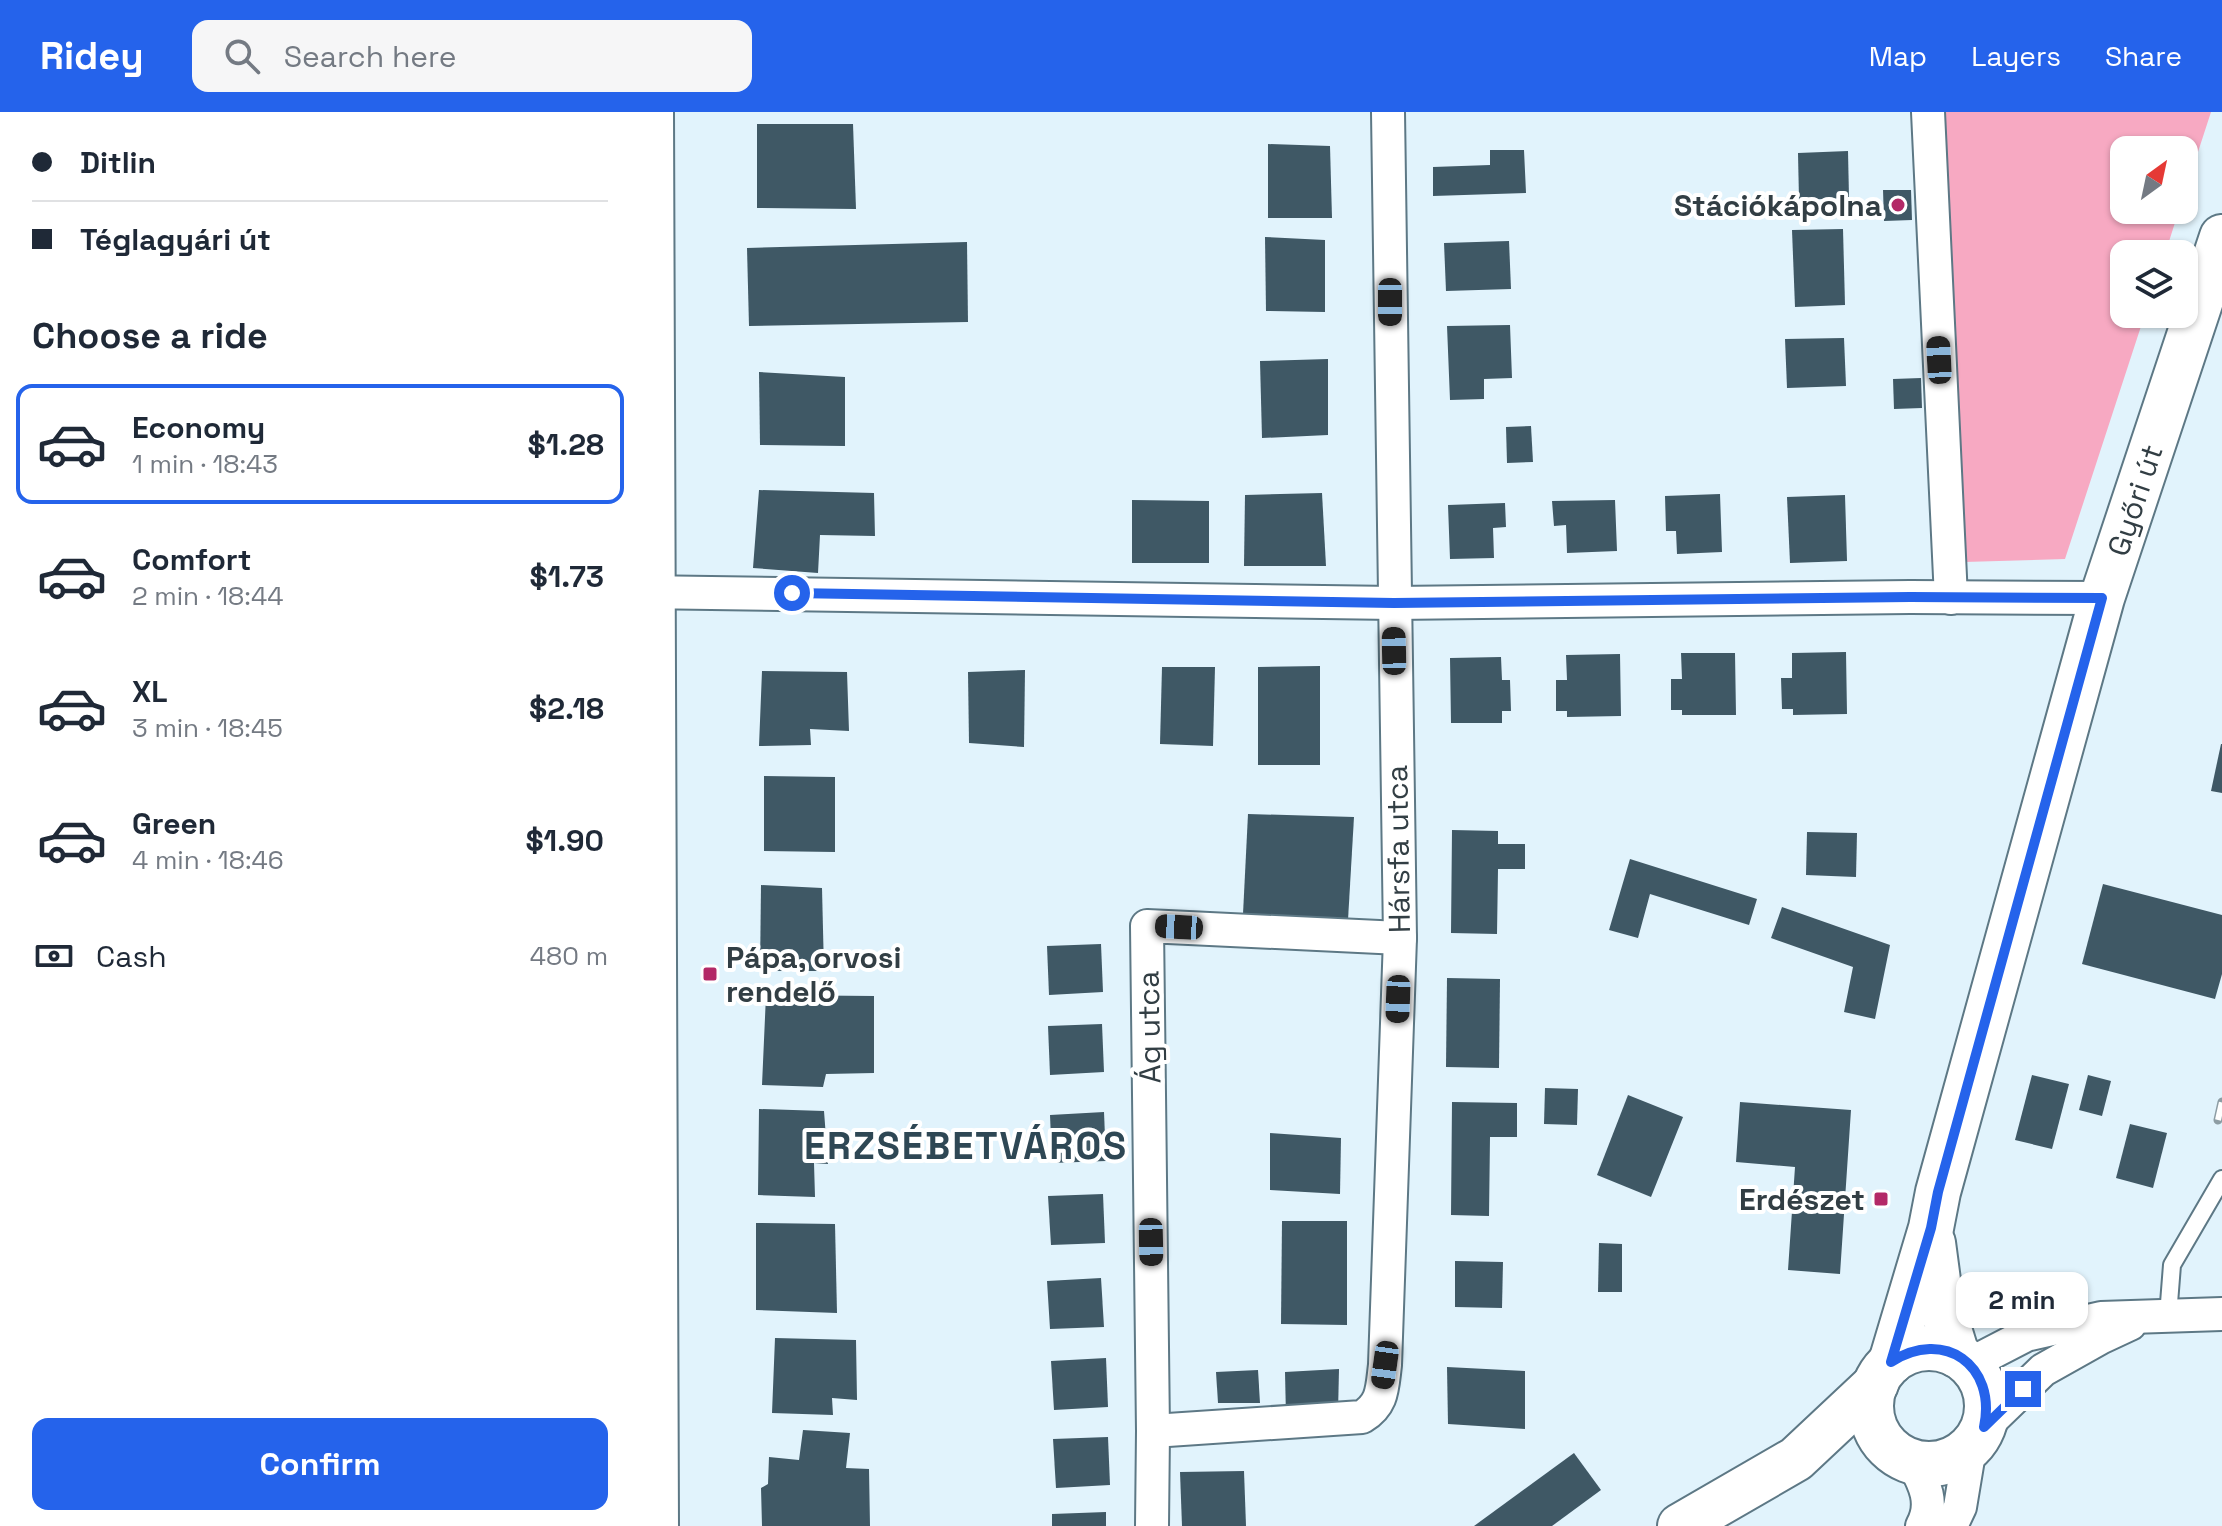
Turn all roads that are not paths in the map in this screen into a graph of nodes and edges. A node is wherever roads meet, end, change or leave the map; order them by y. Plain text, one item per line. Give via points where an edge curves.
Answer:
1 (651, 112) edge
2 (1388, 112) edge
3 (1928, 112) edge
4 (2222, 237) edge
5 (647, 592) edge
6 (1951, 598) junction
7 (2102, 598) junction
8 (1394, 603) junction
9 (1400, 938) junction
10 (2222, 1179) edge
11 (1931, 1228) junction
12 (2222, 1314) edge
13 (2158, 1316) junction
14 (1964, 1360) junction
15 (1884, 1373) junction
16 (1153, 1431) junction
17 (1977, 1437) junction
18 (1901, 1455) junction
19 (1796, 1459) junction
20 (656, 1526) edge
21 (1152, 1526) edge
22 (1680, 1526) edge
23 (1922, 1526) edge
24 (1951, 1526) edge

1 - 5 street
2 - 8 street, Hársfa utca
3 - 6 street
4 - 7 street, Győri út
5 - 8 street
5 - 20 street
6 - 7 street
6 - 8 street
7 - 11 street, Győri út
8 - 9 street, Hársfa utca
9 - 16 street, Hársfa utca via 1385,1365 1375,1409 1362,1417
9 - 16 street, Ág utca via 1147,926
10 - 13 lane via 2172,1265
11 - 14 street, Győri út via 1941,1303
11 - 15 street, Győri út
12 - 13 street
13 - 14 street via 2101,1318 2026,1335
13 - 17 street via 2100,1338 2043,1370
14 - 15 street via 1943,1349 1924,1348 1906,1352
14 - 17 street via 1986,1392 1988,1410
15 - 18 street via 1872,1394 1872,1411 1876,1428
15 - 19 street
16 - 21 street, Ág utca
17 - 18 street via 1947,1461 1930,1464
17 - 24 street
18 - 19 street via 1853,1446
18 - 23 street via 1926,1487
19 - 22 street

